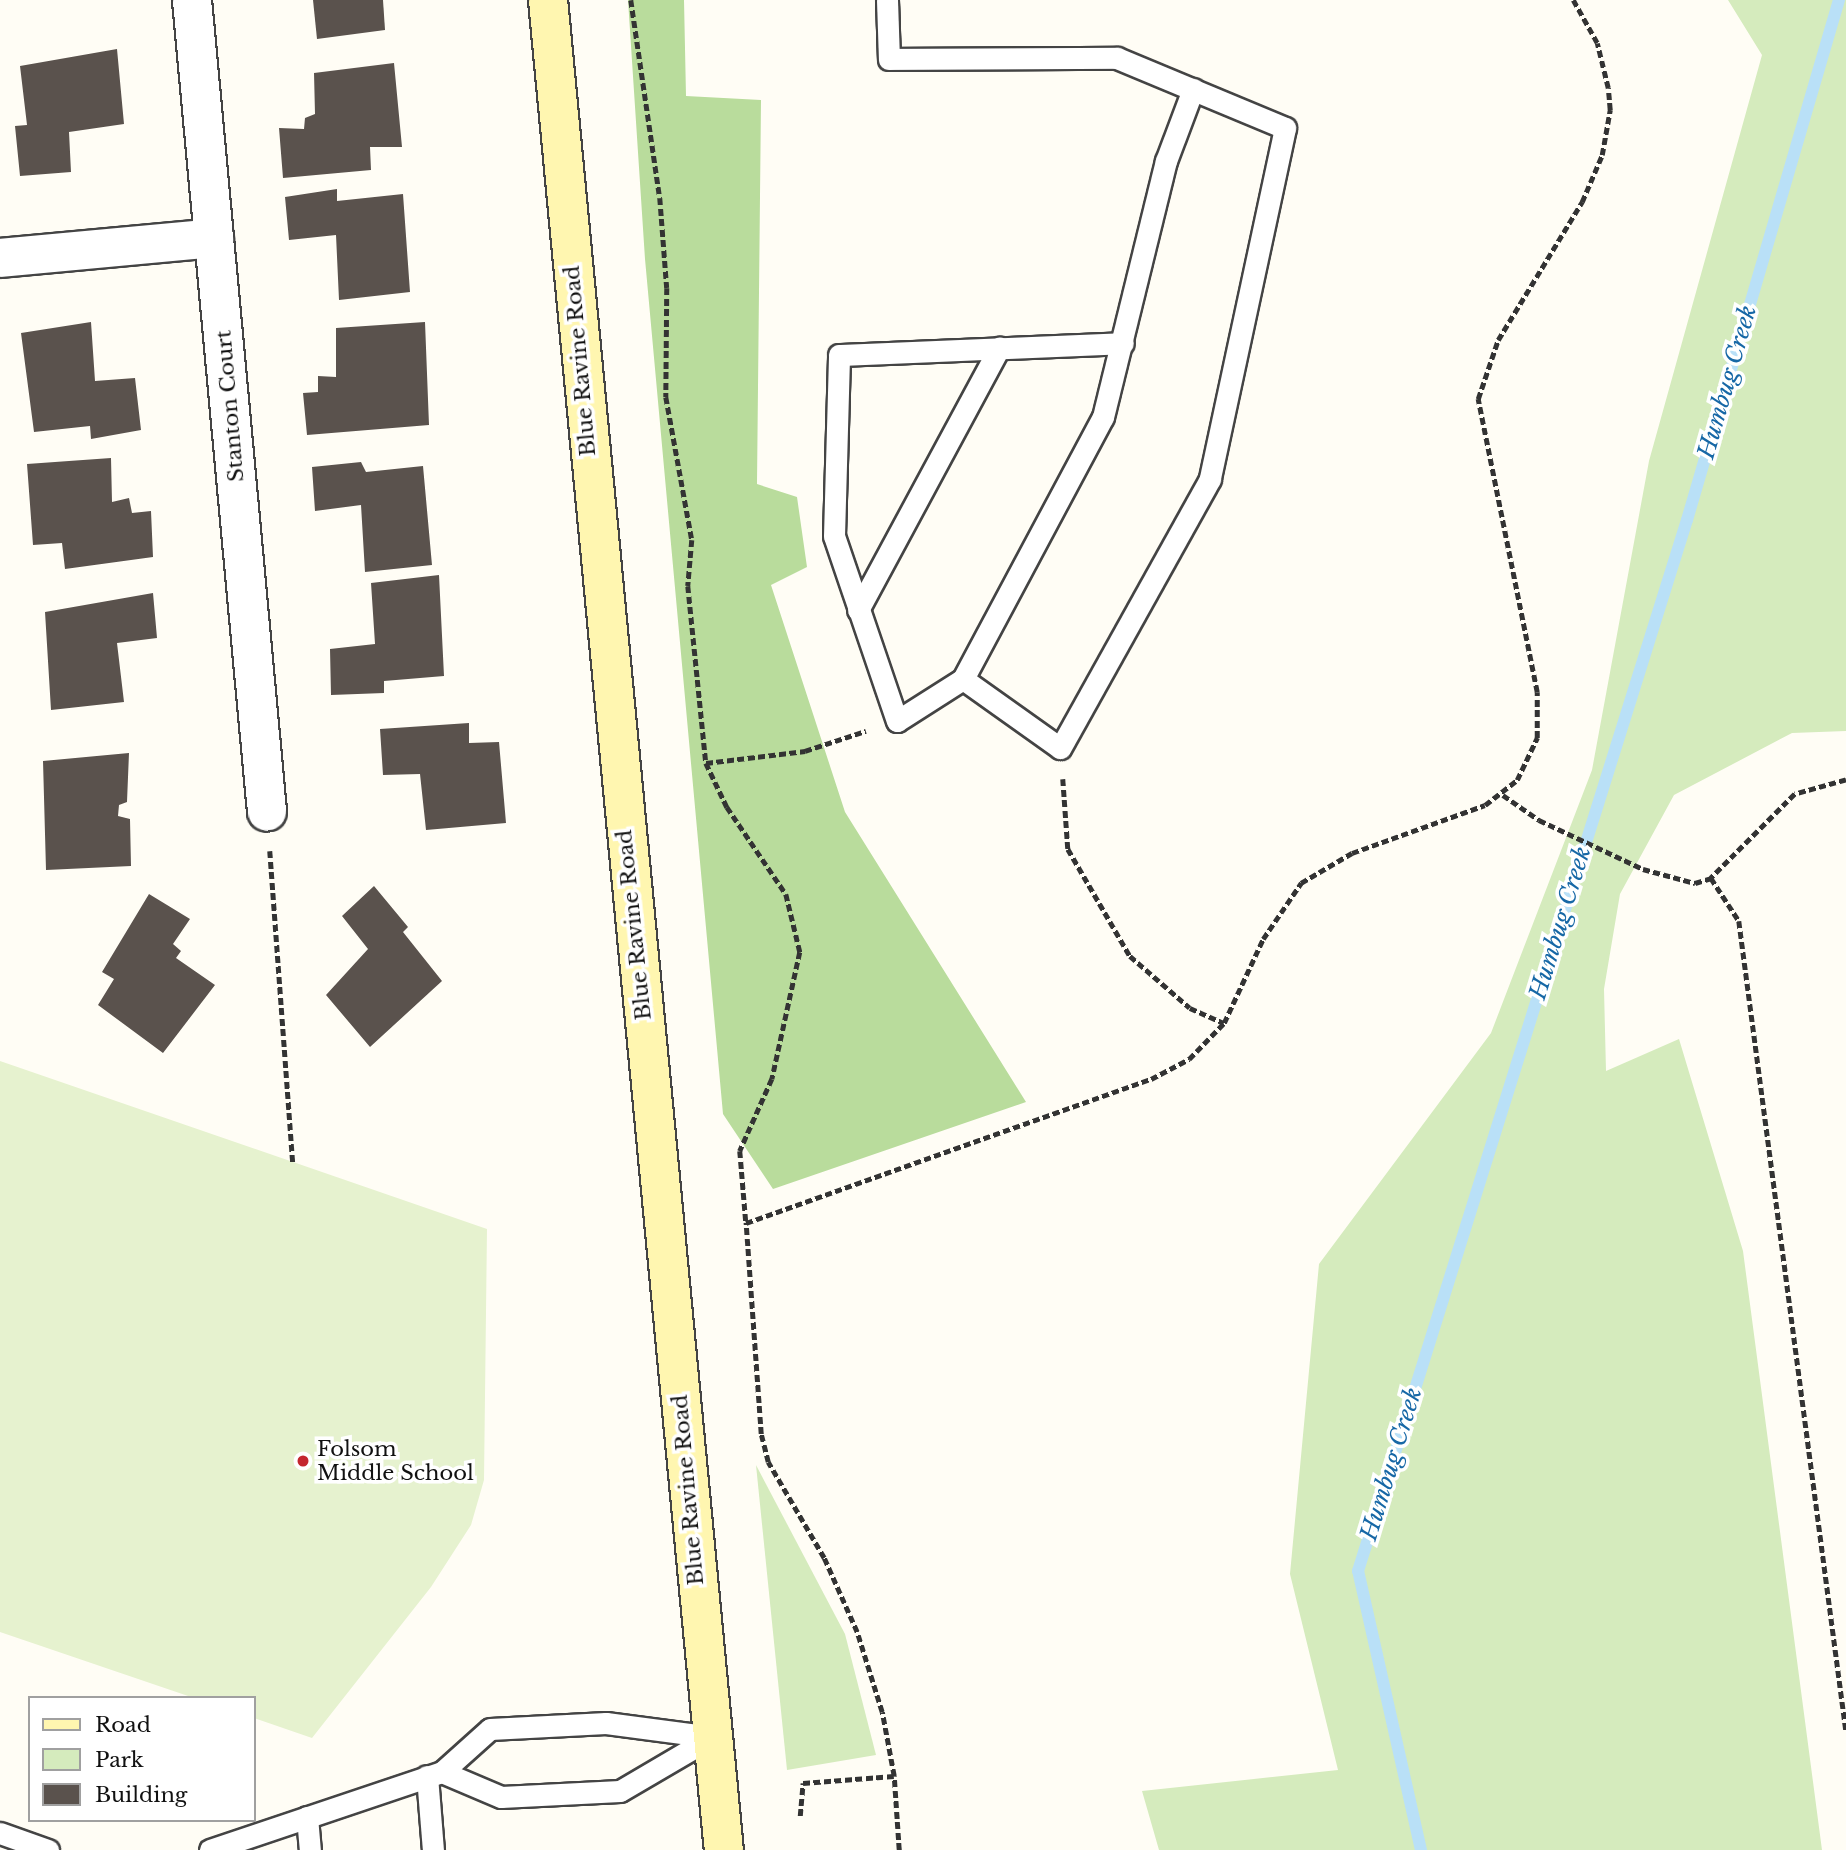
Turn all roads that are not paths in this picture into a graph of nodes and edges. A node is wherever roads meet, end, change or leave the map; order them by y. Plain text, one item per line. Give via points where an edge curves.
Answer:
1 (192, 0) edge
2 (548, 0) edge
3 (887, 0) edge
4 (1192, 89) junction
5 (215, 237) junction
6 (0, 258) edge
7 (1123, 342) junction
8 (999, 348) junction
9 (858, 610) junction
10 (963, 679) junction
11 (267, 811) road end
12 (712, 1737) junction
13 (435, 1774) junction
14 (307, 1817) junction
15 (0, 1833) edge
16 (48, 1850) edge
17 (210, 1850) edge
18 (310, 1850) edge
19 (433, 1850) edge
20 (724, 1850) edge

1 - 5 street, Stanton Court
2 - 12 main road, Blue Ravine Road
3 - 4 lane via 889,59 1117,58
4 - 7 lane via 1166,161
4 - 10 lane via 1285,128 1210,480 1060,748
5 - 6 street
5 - 11 street, Stanton Court
7 - 8 lane
7 - 10 lane via 1103,417
8 - 9 lane
8 - 9 lane via 839,355 834,536
9 - 10 lane via 897,721
12 - 13 lane via 606,1723 490,1729
12 - 13 lane via 620,1791 501,1797
12 - 20 main road, Blue Ravine Road
13 - 14 lane
13 - 19 lane
14 - 17 lane
14 - 18 lane
15 - 16 lane

